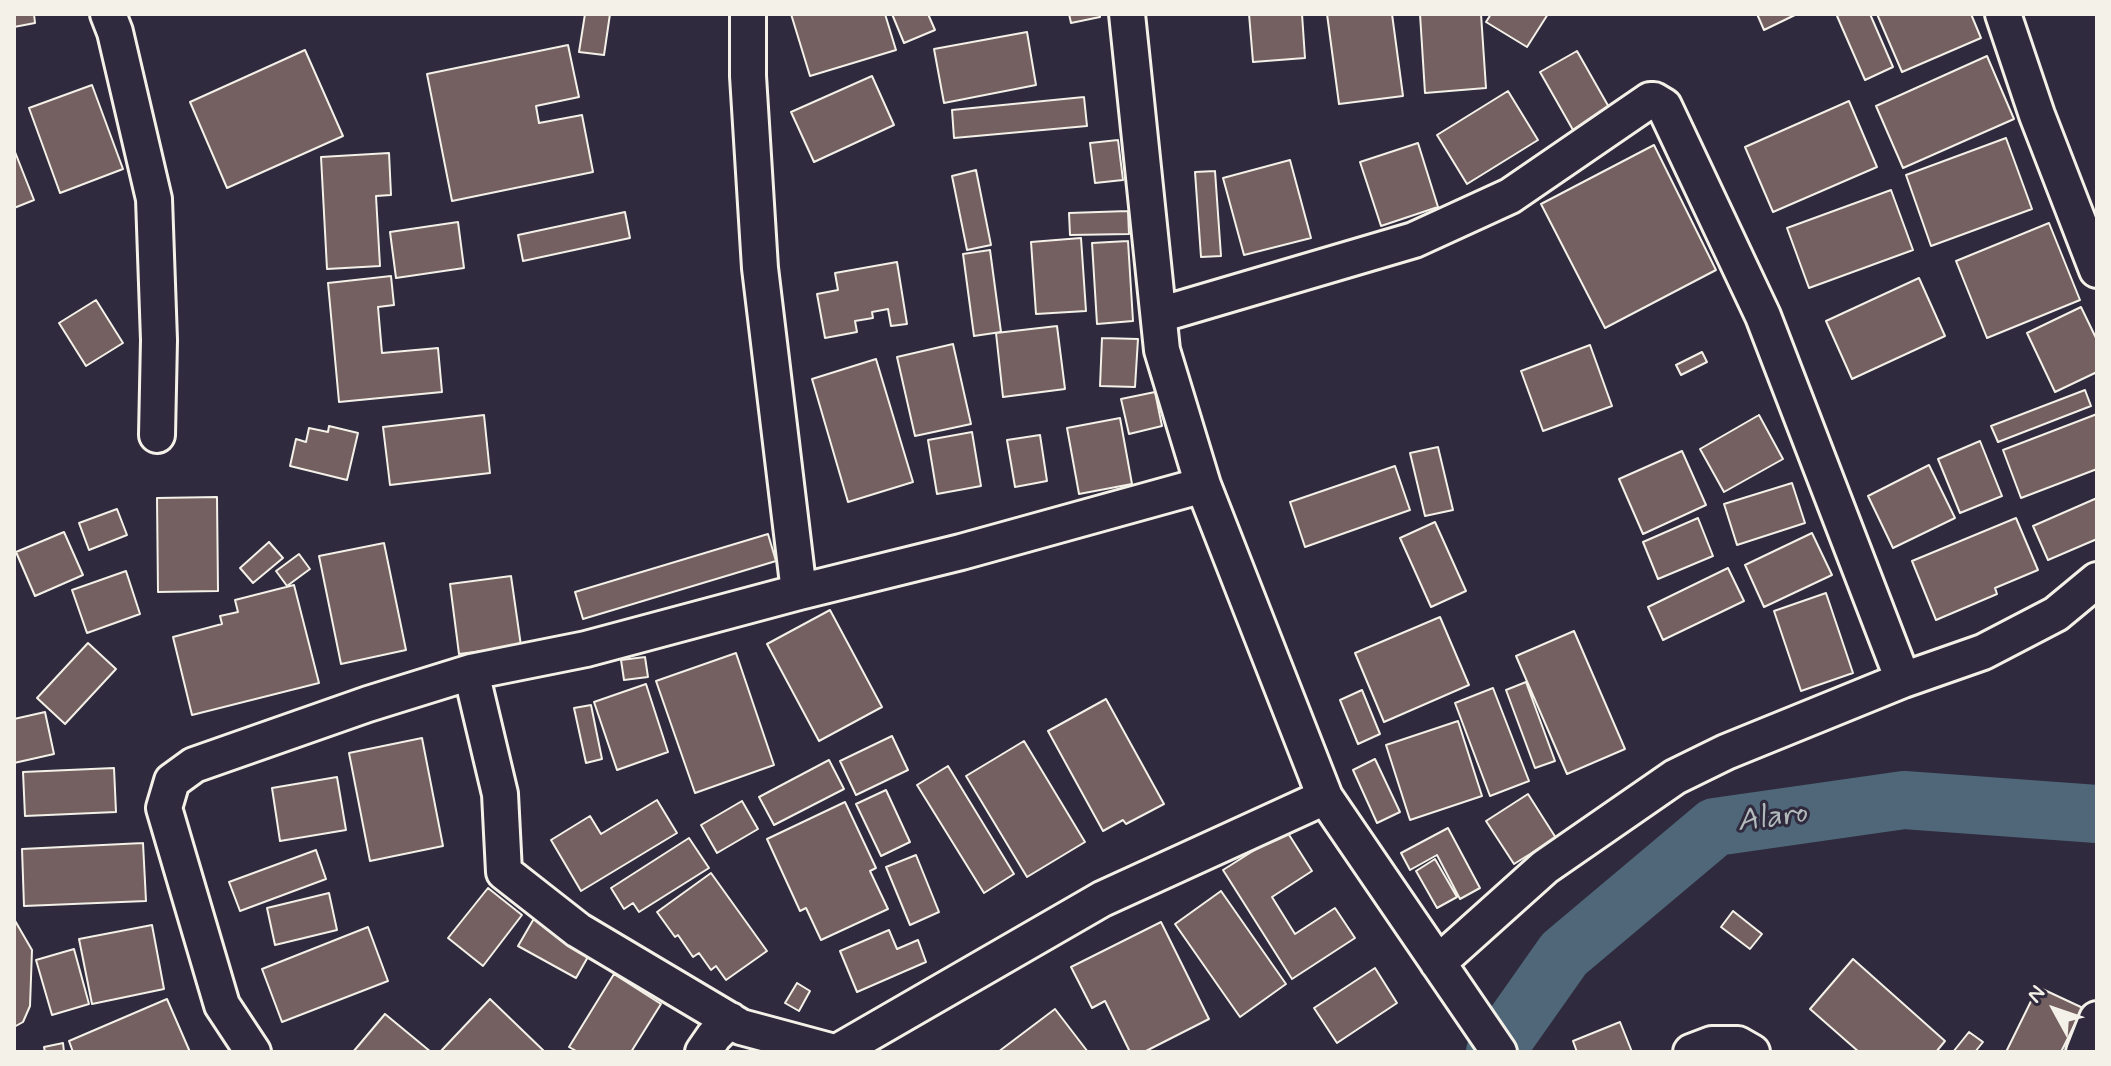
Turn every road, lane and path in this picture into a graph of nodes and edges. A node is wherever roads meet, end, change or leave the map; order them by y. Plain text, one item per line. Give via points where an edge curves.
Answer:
1 (108, 14) edge
2 (748, 14) edge
3 (1127, 14) edge
4 (2003, 14) edge
5 (2097, 270) edge
6 (1159, 315) junction
7 (157, 435) dead end
8 (1203, 485) junction
9 (2097, 580) edge
10 (799, 592) junction
11 (471, 672) junction
12 (1903, 680) junction
13 (1325, 797) junction
14 (1438, 963) junction
15 (2097, 1019) edge
16 (730, 1020) junction
17 (253, 1052) edge
18 (703, 1052) edge
19 (836, 1052) edge
20 (1499, 1052) edge
21 (1691, 1052) edge
22 (1752, 1052) edge
23 (2084, 1052) edge

1 - 7 street via 154,199
2 - 10 street via 760,268
3 - 6 street
4 - 5 street
6 - 8 street via 1162,350
6 - 12 street via 1414,240 1510,196 1654,100 1664,106 1763,316
8 - 10 street
8 - 13 street
9 - 12 street via 2056,614 1983,652
10 - 11 street via 586,649
11 - 16 street via 500,794 504,872 578,930
11 - 17 street via 194,765 172,781 164,808 222,1005
12 - 14 street via 1675,777 1545,867
13 - 14 street
13 - 19 street via 1102,899
14 - 20 street
15 - 23 street
16 - 18 street
16 - 19 street
21 - 22 street via 1712,1044 1738,1044

